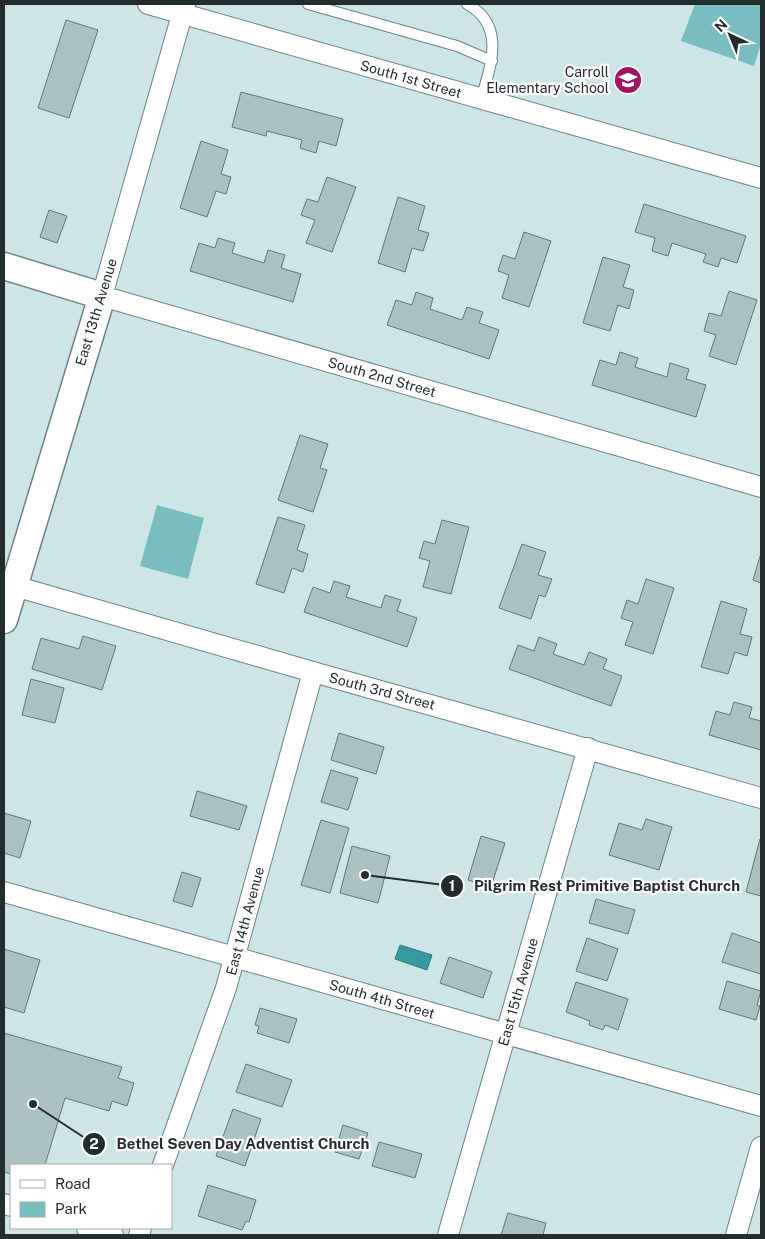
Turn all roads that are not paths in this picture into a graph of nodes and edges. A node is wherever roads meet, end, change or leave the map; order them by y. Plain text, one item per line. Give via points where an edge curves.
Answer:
1 (148, 4) edge
2 (308, 4) edge
3 (466, 4) edge
4 (184, 9) edge
5 (492, 61) junction
6 (481, 99) junction
7 (761, 178) edge
8 (4, 266) edge
9 (102, 296) junction
10 (761, 487) edge
11 (9, 584) edge
12 (4, 620) edge
13 (313, 672) junction
14 (588, 748) junction
15 (761, 798) edge
16 (4, 892) edge
17 (235, 958) junction
18 (506, 1034) junction
19 (761, 1106) edge
20 (761, 1147) edge
21 (163, 1164) edge
22 (91, 1229) edge
23 (112, 1235) edge
24 (448, 1235) edge
25 (736, 1235) edge

1 - 4 street, South 1st Street
2 - 5 lane via 457,46
3 - 5 lane via 476,9 487,23 492,41
4 - 6 street, South 1st Street
4 - 9 street, East 13th Avenue
5 - 6 lane
6 - 7 street, South 1st Street
8 - 9 street, South 2nd Street
9 - 10 street, South 2nd Street
9 - 11 street, East 13th Avenue
11 - 12 street, East 13th Avenue
11 - 13 street, South 3rd Street
13 - 14 street, South 3rd Street
13 - 17 street, East 14th Avenue
14 - 15 street, South 3rd Street
14 - 18 street, East 15th Avenue
16 - 17 street, South 4th Street
17 - 18 street, South 4th Street
17 - 21 street, East 14th Avenue
18 - 19 street, South 4th Street
18 - 24 street, East 15th Avenue
20 - 25 street
22 - 23 street

